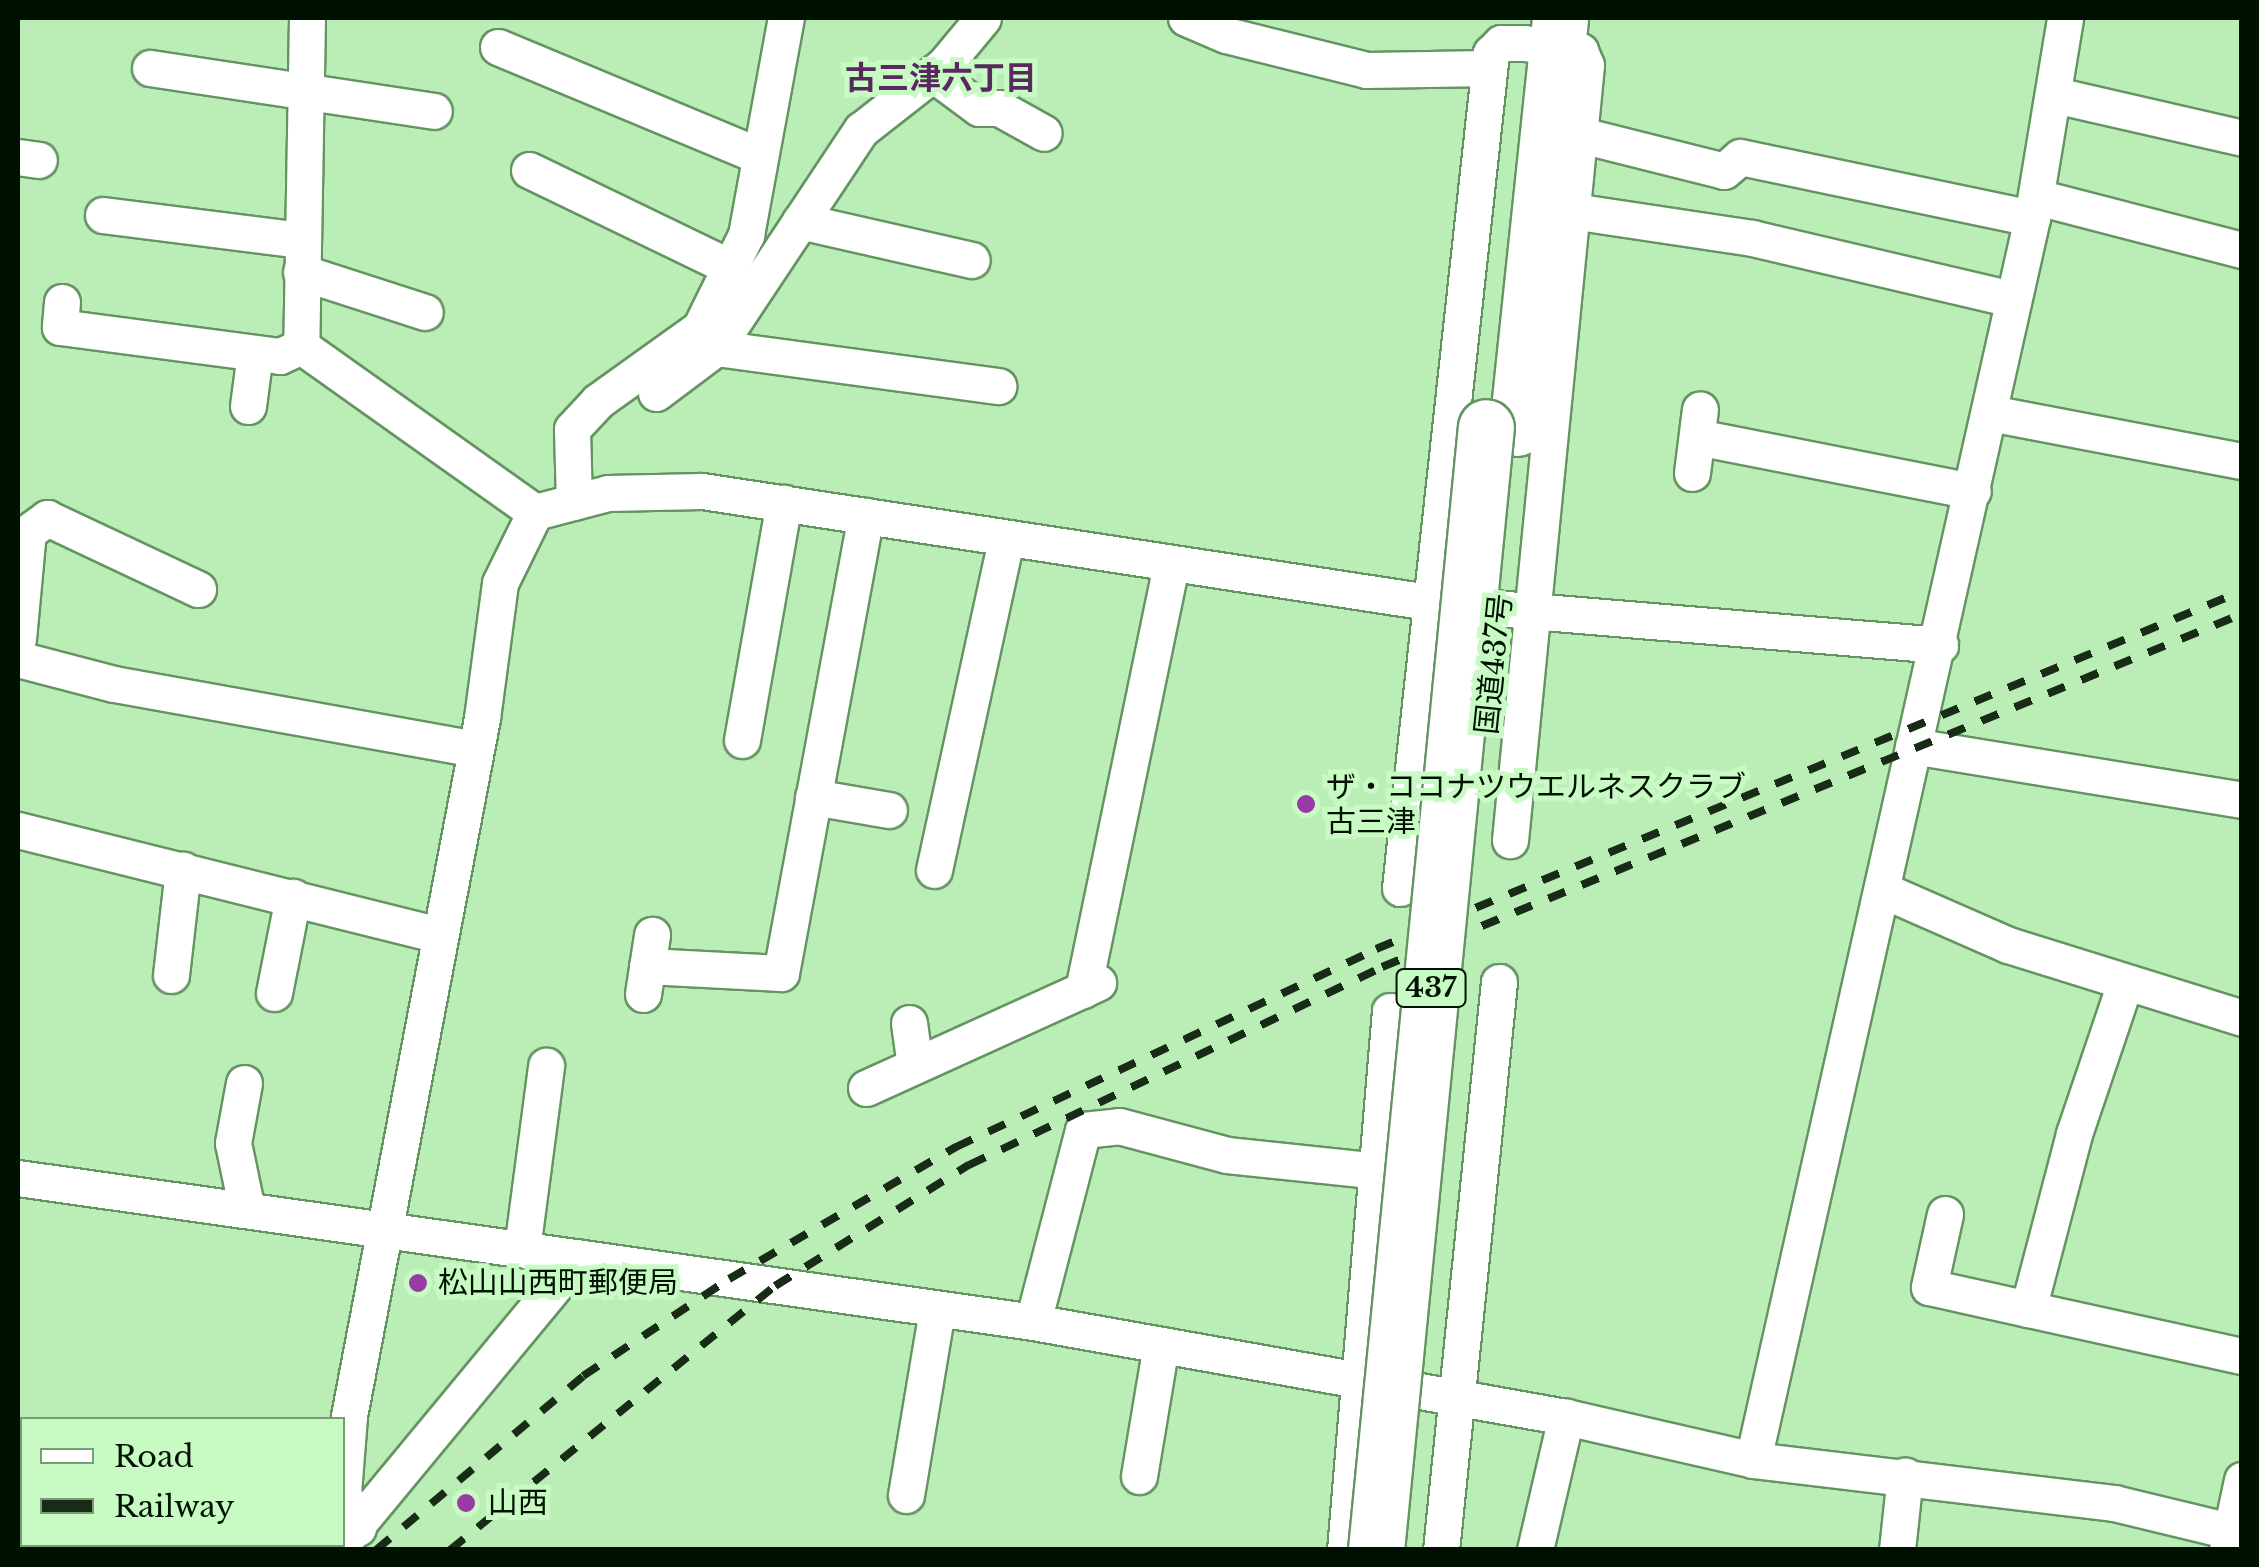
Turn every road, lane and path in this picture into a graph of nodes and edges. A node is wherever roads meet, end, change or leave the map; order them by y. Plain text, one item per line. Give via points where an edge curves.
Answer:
1 (307, 18) edge
2 (786, 18) edge
3 (983, 18) edge
4 (1186, 18) edge
5 (2065, 18) edge
6 (1532, 38) edge
7 (498, 46) dead end
8 (150, 68) dead end
9 (933, 74) junction
10 (303, 92) junction
11 (2055, 95) junction
12 (434, 111) dead end
13 (1044, 133) dead end
14 (1580, 135) junction
15 (2242, 138) edge
16 (757, 155) junction
17 (528, 170) dead end
18 (2035, 208) junction
19 (1572, 211) junction
20 (103, 215) dead end
21 (800, 221) junction
22 (2242, 250) edge
23 (302, 256) junction
24 (972, 260) dead end
25 (730, 268) junction
26 (2013, 300) junction
27 (62, 302) dead end
28 (425, 312) dead end
29 (301, 346) junction
30 (716, 348) junction
31 (255, 353) junction
32 (998, 386) dead end
33 (656, 392) dead end
34 (248, 406) dead end
35 (1990, 413) junction
36 (1502, 427) junction
37 (2242, 461) edge
38 (1692, 473) dead end
39 (1973, 491) junction
40 (574, 502) junction
41 (784, 503) junction
42 (535, 512) junction
43 (866, 516) junction
44 (1006, 540) junction
45 (1171, 566) junction
46 (198, 589) dead end
47 (1434, 603) junction
48 (1533, 612) junction
49 (18, 640) edge
50 (1940, 645) junction
51 (18, 659) edge
52 (742, 740) dead end
53 (1913, 746) junction
54 (475, 749) junction
55 (813, 797) junction
56 (2242, 800) edge
57 (888, 810) dead end
58 (18, 830) edge
59 (1510, 840) dead end
60 (183, 870) junction
61 (934, 870) dead end
62 (1400, 888) dead end
63 (1885, 891) junction
64 (293, 898) junction
65 (436, 934) junction
66 (647, 965) dead end
67 (171, 975) dead end
68 (1499, 982) dead end
69 (2124, 986) junction
70 (274, 993) dead end
71 (1390, 1011) dead end
72 (2242, 1018) edge
73 (909, 1022) dead end
74 (546, 1066) dead end
75 (915, 1066) junction
76 (244, 1083) dead end
77 (866, 1088) dead end
78 (1378, 1172) junction
79 (18, 1178) edge
80 (246, 1210) junction
81 (1945, 1214) dead end
82 (388, 1230) junction
83 (522, 1250) junction
84 (578, 1258) junction
85 (937, 1309) junction
86 (2028, 1309) junction
87 (1033, 1322) junction
88 (1160, 1345) junction
89 (2242, 1356) edge
90 (1362, 1379) junction
91 (1456, 1396) junction
92 (1566, 1417) junction
93 (345, 1445) edge
94 (1753, 1460) junction
95 (1906, 1475) junction
96 (1139, 1476) dead end
97 (2242, 1480) edge
98 (906, 1495) dead end
99 (2234, 1538) edge
100 (345, 1540) edge
101 (1345, 1550) edge
102 (1376, 1550) edge
103 (1406, 1550) edge
104 (1441, 1550) edge
105 (1535, 1550) edge
106 (1897, 1550) edge

1 - 10 street
2 - 16 street
3 - 9 street
4 - 6 street via 1226,35 1366,70
5 - 11 street
6 - 14 street via 1580,51 1586,65
6 - 36 highway, 国道437号 / 437
6 - 47 street
7 - 16 street
8 - 10 street
9 - 13 street via 979,108 999,108
9 - 21 street via 861,130
10 - 12 street
10 - 23 street
11 - 15 street
11 - 18 street
14 - 18 street via 1724,170 1740,157
14 - 19 street
16 - 25 street via 746,235
17 - 25 street
18 - 22 street
18 - 26 street
19 - 26 street via 1752,238
19 - 48 street
20 - 23 street
21 - 24 street
21 - 30 street
23 - 28 street
23 - 29 street
25 - 40 street via 700,328 598,401 572,429
26 - 35 street
27 - 31 street via 60,327
29 - 31 street via 280,356
29 - 42 street
30 - 32 street
30 - 33 street
31 - 34 street
35 - 37 street
35 - 39 street
36 - 102 highway, 国道437号 / 437, bridge
36 - 103 highway, 国道437号 / 437
38 - 39 street via 1699,423
39 - 50 street
40 - 41 street via 652,488
40 - 42 street
41 - 43 street
41 - 52 street
42 - 54 street via 500,583
43 - 44 street
43 - 55 street
44 - 45 street
44 - 61 street
45 - 47 street
45 - 75 street via 1091,986
46 - 49 street via 47,518 28,532
47 - 48 street
47 - 62 street
48 - 50 street
48 - 59 street
50 - 53 street
51 - 54 street via 114,684
53 - 56 street
53 - 63 street
54 - 65 street
55 - 57 street
55 - 66 street via 781,973
58 - 60 street
60 - 64 street
60 - 67 street
63 - 69 street
63 - 94 street
64 - 65 street
64 - 70 street
65 - 82 street
68 - 91 street
69 - 72 street
69 - 86 street via 2074,1134
71 - 78 street
73 - 75 street
74 - 83 street
75 - 77 street
76 - 80 street via 233,1143
78 - 87 street via 1226,1155 1119,1126 1084,1130
78 - 90 street
79 - 80 street
80 - 82 street
81 - 86 street via 1929,1286
82 - 83 street
82 - 93 street
83 - 84 street
84 - 85 street
84 - 100 street
85 - 87 street
85 - 98 street
86 - 89 street
87 - 88 street
88 - 90 street
88 - 96 street
90 - 91 street
90 - 101 street
91 - 92 street
91 - 104 street
92 - 94 street
92 - 105 street
94 - 95 street
95 - 99 street via 2114,1504
95 - 106 street
97 - 99 street

